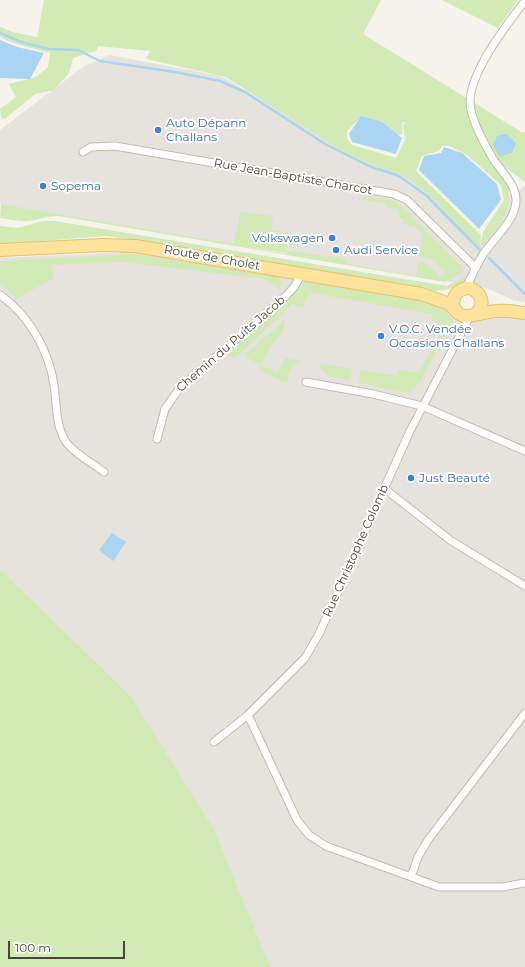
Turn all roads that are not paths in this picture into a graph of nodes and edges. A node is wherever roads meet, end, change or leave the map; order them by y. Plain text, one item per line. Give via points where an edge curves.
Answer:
1 (525, 1) edge
2 (83, 152) dead end
3 (0, 250) edge
4 (476, 269) junction
5 (302, 274) junction
6 (470, 291) junction
7 (421, 294) junction
8 (0, 295) edge
9 (465, 313) junction
10 (525, 313) edge
11 (306, 382) dead end
12 (422, 406) junction
13 (157, 439) dead end
14 (525, 451) edge
15 (104, 472) dead end
16 (385, 489) junction
17 (525, 586) edge
18 (525, 713) edge
19 (248, 715) junction
20 (214, 742) dead end
21 (411, 878) junction
22 (525, 883) edge

1 - 4 street via 490,48 473,87 470,102 489,151 511,183 516,199 514,211 483,254
2 - 4 street, Rue Jean-Baptiste Charcot via 91,147 115,146 394,194 407,200
3 - 5 main road, Route de Cholet via 126,245
4 - 6 street
5 - 7 main road, Route de Cholet
5 - 13 street, Chemin du Puits Jacob via 286,296 179,389 165,409
6 - 7 main road, Route de Cholet
6 - 9 main road via 453,300
6 - 9 main road via 482,306
6 - 10 main road via 493,303
7 - 9 main road, Route de Cholet via 447,303
8 - 15 street via 16,310 39,340 54,384 63,436 76,452
9 - 10 main road
9 - 12 street, Rue Christophe Colomb via 462,332
11 - 12 street
12 - 14 street
12 - 16 street, Rue Christophe Colomb
16 - 17 street via 450,540
16 - 19 street, Rue Christophe Colomb via 319,634 304,658
18 - 21 street via 428,840 418,857
19 - 20 street, Rue Christophe Colomb
19 - 21 street via 297,820 310,836 326,846
21 - 22 street via 439,887 502,887

